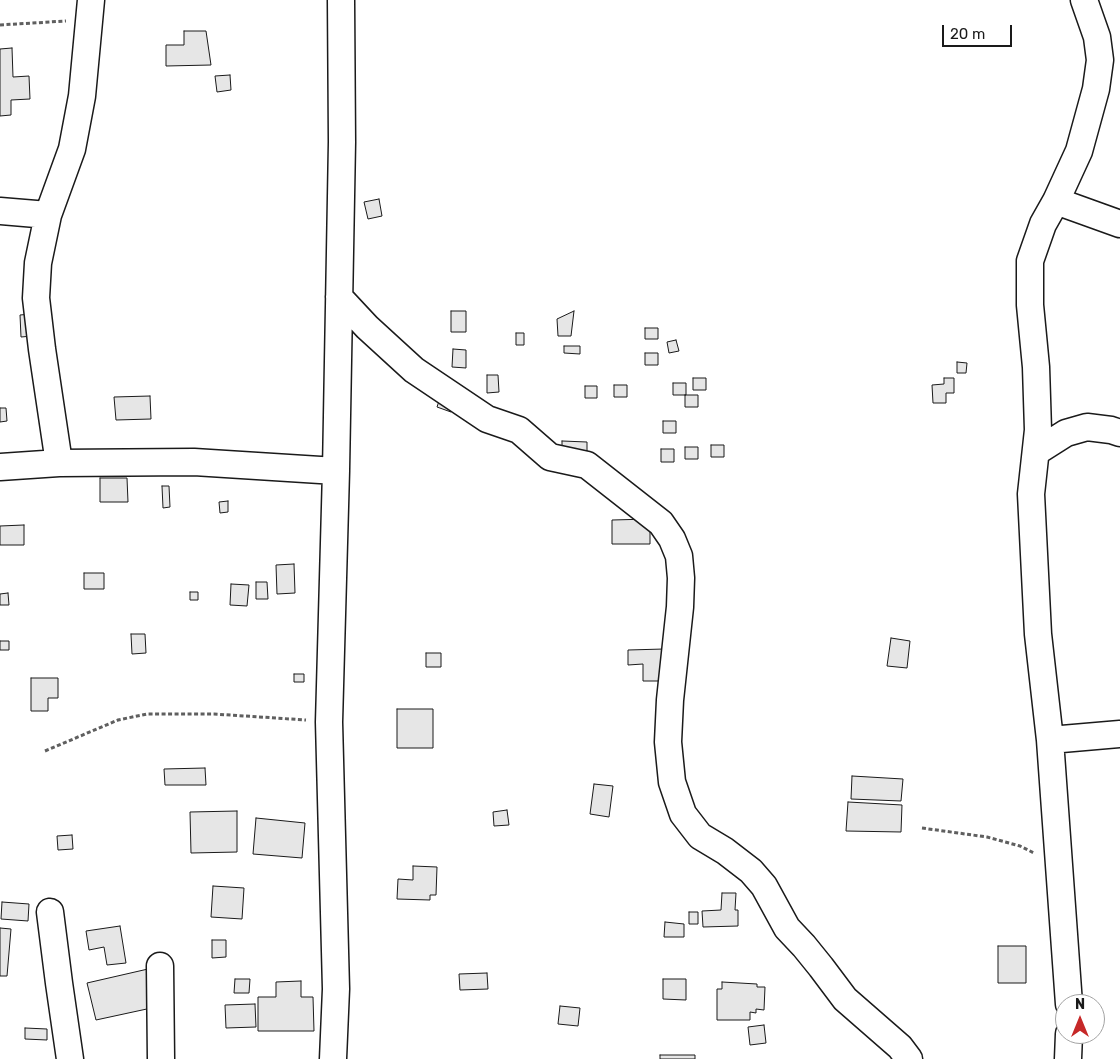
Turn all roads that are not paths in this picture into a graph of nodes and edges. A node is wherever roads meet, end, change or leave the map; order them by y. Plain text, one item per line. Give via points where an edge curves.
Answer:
1 (341, 0) edge
2 (1084, 0) edge
3 (90, 10) edge
4 (1056, 201) junction
5 (0, 211) edge
6 (48, 215) junction
7 (1120, 224) edge
8 (339, 297) junction
9 (1120, 433) edge
10 (1036, 452) junction
11 (59, 463) junction
12 (0, 467) edge
13 (336, 471) junction
14 (1120, 734) edge
15 (1050, 740) junction
16 (50, 912) dead end
17 (160, 966) dead end
18 (1068, 994) edge
19 (1069, 1044) edge
20 (70, 1059) edge
21 (161, 1059) edge
22 (332, 1059) edge
23 (909, 1059) edge
24 (1068, 1059) edge

1 - 8 street
2 - 4 street via 1100,60 1079,151
3 - 6 street via 82,96 72,149
4 - 7 street
4 - 10 street via 1043,224 1030,261 1038,430
5 - 6 street
6 - 11 street via 38,263 36,298
8 - 13 street
8 - 23 street via 414,370 487,419 519,430 550,457 586,465 661,523 679,556 681,578 668,742 672,782 683,814 700,836 751,871 764,886 787,928 845,999 900,1047
9 - 10 street via 1087,427 1066,433
10 - 15 street via 1031,494 1038,634
11 - 12 street
11 - 13 street via 194,462
13 - 22 street via 329,722 336,989
14 - 15 street
15 - 18 street
16 - 20 street
17 - 21 street
19 - 24 street

